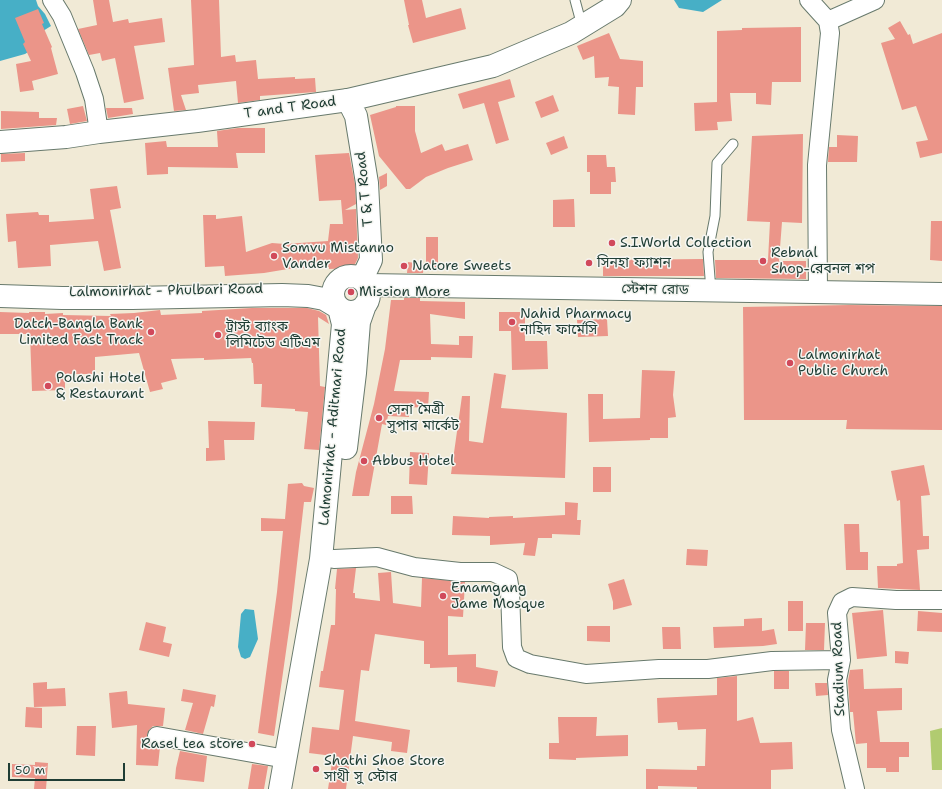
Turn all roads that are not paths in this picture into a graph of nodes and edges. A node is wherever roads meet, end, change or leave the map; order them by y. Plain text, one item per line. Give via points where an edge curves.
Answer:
1 (52, 0) edge
2 (575, 0) edge
3 (620, 0) edge
4 (809, 0) edge
5 (875, 0) edge
6 (828, 21) junction
7 (577, 30) junction
8 (348, 100) junction
9 (99, 132) junction
10 (0, 142) edge
11 (732, 144) dead end
12 (365, 290) junction
13 (711, 291) junction
14 (818, 293) junction
15 (942, 294) edge
16 (0, 295) edge
17 (336, 298) junction
18 (334, 559) junction
19 (942, 600) edge
20 (841, 660) junction
21 (158, 736) dead end
22 (286, 759) junction
23 (280, 789) edge
24 (291, 789) edge
25 (854, 789) edge

1 - 9 street via 62,16 86,72 94,99
2 - 7 lane
3 - 7 main road, T and T Road via 615,6
4 - 6 street
5 - 6 street
6 - 14 street via 830,33 817,165
7 - 8 main road, T and T Road via 493,66
8 - 9 main road, T and T Road
8 - 12 main road, T & T Road via 356,116 367,183 371,260
9 - 10 main road, T and T Road
11 - 13 lane via 717,163 715,216 708,252
12 - 13 main road, স্টেশন রোড
12 - 17 main road via 360,310 353,312 345,312
12 - 17 main road via 356,276 349,275 336,282
12 - 18 main road, T & T Road via 359,322
13 - 14 main road, স্টেশন রোড
14 - 15 main road, স্টেশন রোড
16 - 17 main road, Lalmonirhat - Aditmari Road via 132,298 282,295
17 - 22 main road, Lalmonirhat - Aditmari Road via 343,324 321,559
18 - 20 street via 377,557 421,568 493,572 508,579 512,647 516,658 530,664 586,674 659,669 708,669 772,661
18 - 24 main road, T & T Road
19 - 20 street, Stadium Road via 852,597 842,602 837,614
20 - 25 street, Stadium Road via 837,680 842,730
21 - 22 street
22 - 23 main road, Lalmonirhat - Aditmari Road

